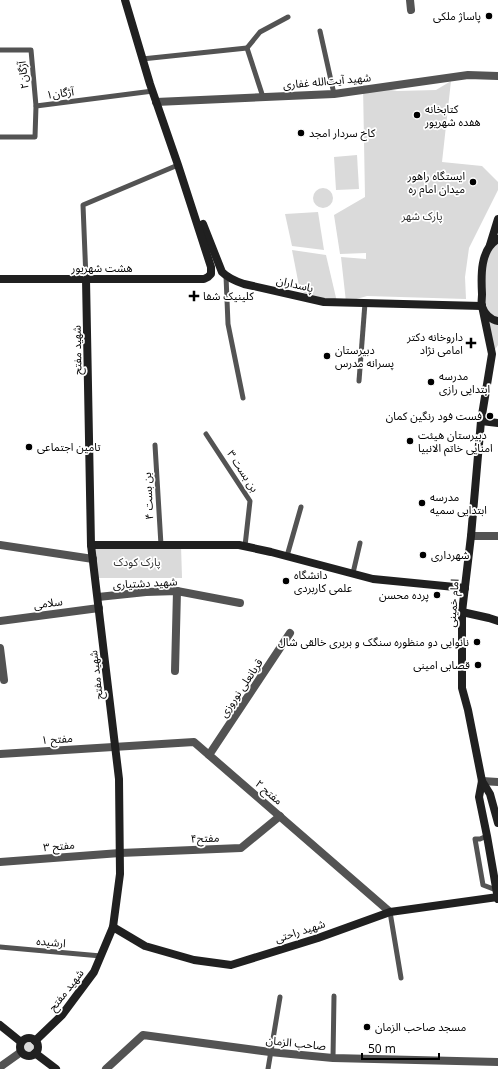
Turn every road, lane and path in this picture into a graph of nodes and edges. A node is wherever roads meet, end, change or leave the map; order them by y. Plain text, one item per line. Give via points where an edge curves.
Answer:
1 (125, 0) edge
2 (410, 0) edge
3 (411, 10) dead end
4 (288, 17) dead end
5 (320, 31) dead end
6 (248, 48) junction
7 (0, 50) edge
8 (142, 59) junction
9 (498, 76) edge
10 (152, 91) junction
11 (334, 94) junction
12 (263, 97) junction
13 (156, 102) junction
14 (36, 106) junction
15 (0, 138) edge
16 (178, 164) junction
17 (498, 219) edge
18 (498, 239) edge
19 (489, 246) junction
20 (226, 276) junction
21 (0, 279) edge
22 (86, 279) junction
23 (364, 303) junction
24 (482, 306) junction
25 (498, 321) edge
26 (498, 345) edge
27 (492, 354) junction
28 (358, 381) dead end
29 (243, 398) dead end
30 (481, 421) junction
31 (498, 423) edge
32 (206, 434) dead end
33 (155, 445) dead end
34 (301, 507) dead end
35 (471, 536) junction
36 (498, 536) edge
37 (360, 542) dead end
38 (0, 545) edge
39 (91, 545) junction
40 (161, 545) junction
41 (244, 546) junction
42 (287, 556) junction
43 (93, 559) junction
44 (353, 573) junction
45 (465, 588) junction
46 (177, 591) junction
47 (98, 598) junction
48 (240, 603) dead end
49 (99, 608) junction
50 (462, 612) junction
51 (0, 621) edge
52 (498, 621) edge
53 (290, 633) dead end
54 (0, 648) edge
55 (175, 671) dead end
56 (4, 680) dead end
57 (115, 746) junction
58 (0, 754) edge
59 (209, 754) junction
60 (482, 781) junction
61 (498, 782) edge
62 (280, 816) junction
63 (498, 823) edge
64 (487, 836) junction
65 (120, 852) junction
66 (0, 862) edge
67 (497, 895) edge
68 (390, 912) junction
69 (113, 927) junction
70 (0, 947) edge
71 (101, 956) junction
72 (401, 978) dead end
73 (334, 996) dead end
74 (280, 997) dead end
75 (0, 1024) edge
76 (35, 1041) junction
77 (22, 1042) junction
78 (21, 1052) junction
79 (270, 1052) junction
80 (35, 1053) junction
81 (333, 1058) junction
82 (498, 1062) edge
83 (0, 1066) edge
84 (56, 1069) edge
85 (106, 1069) edge
86 (268, 1069) edge

1 - 8 street
2 - 3 street
4 - 6 lane via 260,32
5 - 11 lane
6 - 8 lane
6 - 12 lane
7 - 14 lane, ۲آژگان via 31,50
8 - 10 street
9 - 11 street, شهید آیت‌الله غفاری via 468,75
10 - 13 street
10 - 14 lane, ۱آژگان
11 - 12 street, شهید آیت‌الله غفاری
12 - 13 street, شهید آیت‌الله غفاری
13 - 16 street
14 - 15 lane, ۱آژگان via 35,138
16 - 20 street via 222,272
16 - 22 lane via 83,205
16 - 22 street, هشت شهریور via 212,267 212,274 204,279
17 - 19 street
18 - 19 street
19 - 24 street, امام خمینی via 482,267
20 - 23 street, پاسداران via 244,284 324,302
20 - 29 lane via 228,324
21 - 22 street, هشت شهریور
22 - 39 street, شهید مفتح
23 - 24 street, پاسداران
23 - 28 lane
24 - 25 street via 486,314
24 - 27 street, امام خمینی
26 - 27 street, امام خمینی
27 - 30 street, امام خمینی
30 - 31 street
30 - 35 street, امام خمینی
32 - 41 lane, بن بست ۳ via 250,501
33 - 40 lane, بن بست ۴
34 - 42 lane
35 - 36 street
35 - 45 street, امام خمینی
37 - 44 lane
38 - 43 street
39 - 40 street
39 - 43 street, شهید مفتح
40 - 41 street
41 - 42 street
42 - 44 street
43 - 47 street, شهید مفتح
44 - 45 street via 373,579
45 - 50 street, امام خمینی
46 - 47 street, شهید دشتیاری
46 - 48 street, شهید دشتیاری
46 - 55 street
47 - 49 street, شهید مفتح
49 - 51 street, سلامی
49 - 57 street, شهید مفتح
50 - 52 street
50 - 60 street, امام خمینی via 462,688
53 - 59 street, قربانعلی نوروزی
54 - 56 street
57 - 58 street, مفتح ۱
57 - 59 street, مفتح ۲ via 194,742
57 - 65 street, شهید مفتح via 119,779
59 - 62 street, مفتح ۲
60 - 61 street
60 - 63 street, امام خمینی via 490,794
60 - 64 street, امام خمینی via 479,797
62 - 65 street, مفتح۴ via 241,848
62 - 68 street, مفتح ۲
64 - 67 street, امام خمینی
64 - 67 lane via 475,839 483,885
65 - 66 street, مفتح ۳
65 - 69 street, شهید مفتح via 120,874
67 - 68 street, شهید راحتی
68 - 69 street, شهید راحتی via 318,938 231,964 194,960 145,946
68 - 72 lane
69 - 71 street, شهید مفتح
70 - 71 lane, ارشیده
71 - 76 street, شهید مفتح via 94,972 62,1014
73 - 81 lane
74 - 79 lane
75 - 77 street
76 - 77 street via 29,1038
76 - 80 street
77 - 78 street
78 - 80 street via 29,1056
78 - 83 street
79 - 81 street, صاحب الزمان
79 - 85 street, صاحب الزمان via 143,1035
79 - 86 lane
80 - 84 street
81 - 82 street, صاحب الزمان

